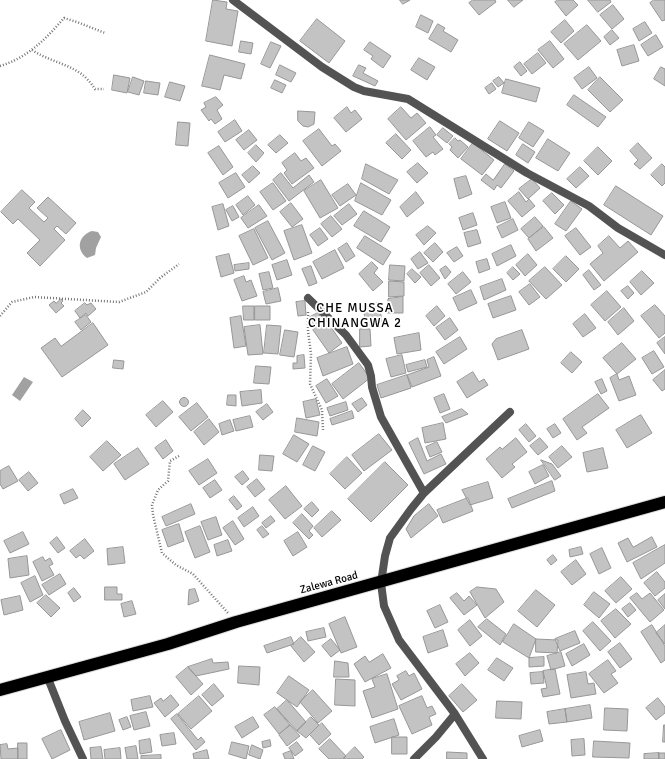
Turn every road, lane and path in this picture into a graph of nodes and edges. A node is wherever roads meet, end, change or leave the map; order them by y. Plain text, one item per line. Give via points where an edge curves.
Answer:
1 (233, 0) edge
2 (105, 34) dead end
3 (32, 50) junction
4 (0, 66) edge
5 (104, 89) dead end
6 (665, 255) edge
7 (179, 264) dead end
8 (308, 298) joint
9 (0, 316) edge
10 (510, 412) dead end
11 (323, 430) dead end
12 (179, 456) dead end
13 (424, 493) junction
14 (665, 502) edge
15 (381, 583) junction
16 (236, 622) junction
17 (47, 676) junction
18 (0, 690) edge
19 (455, 714) junction
20 (83, 759) edge
21 (414, 759) edge
22 (483, 759) edge

1 - 6 street via 354,88 408,99 527,173 589,206 618,228
2 - 3 path via 64,18
3 - 4 path
3 - 5 path via 82,74 95,89
7 - 9 path via 146,292 118,302 34,297 12,302
8 - 11 path via 310,384 322,410
8 - 13 street via 346,335 368,365 381,417
10 - 13 street
12 - 16 path via 170,461 168,481 158,490 152,505 162,553 176,565 193,574
13 - 15 street via 390,538
14 - 15 highway, Zalewa Road
15 - 16 highway, Zalewa Road
15 - 19 street via 384,606 399,640
16 - 17 highway, Zalewa Road via 168,644
17 - 18 highway, Zalewa Road
17 - 20 street
19 - 21 street
19 - 22 street

